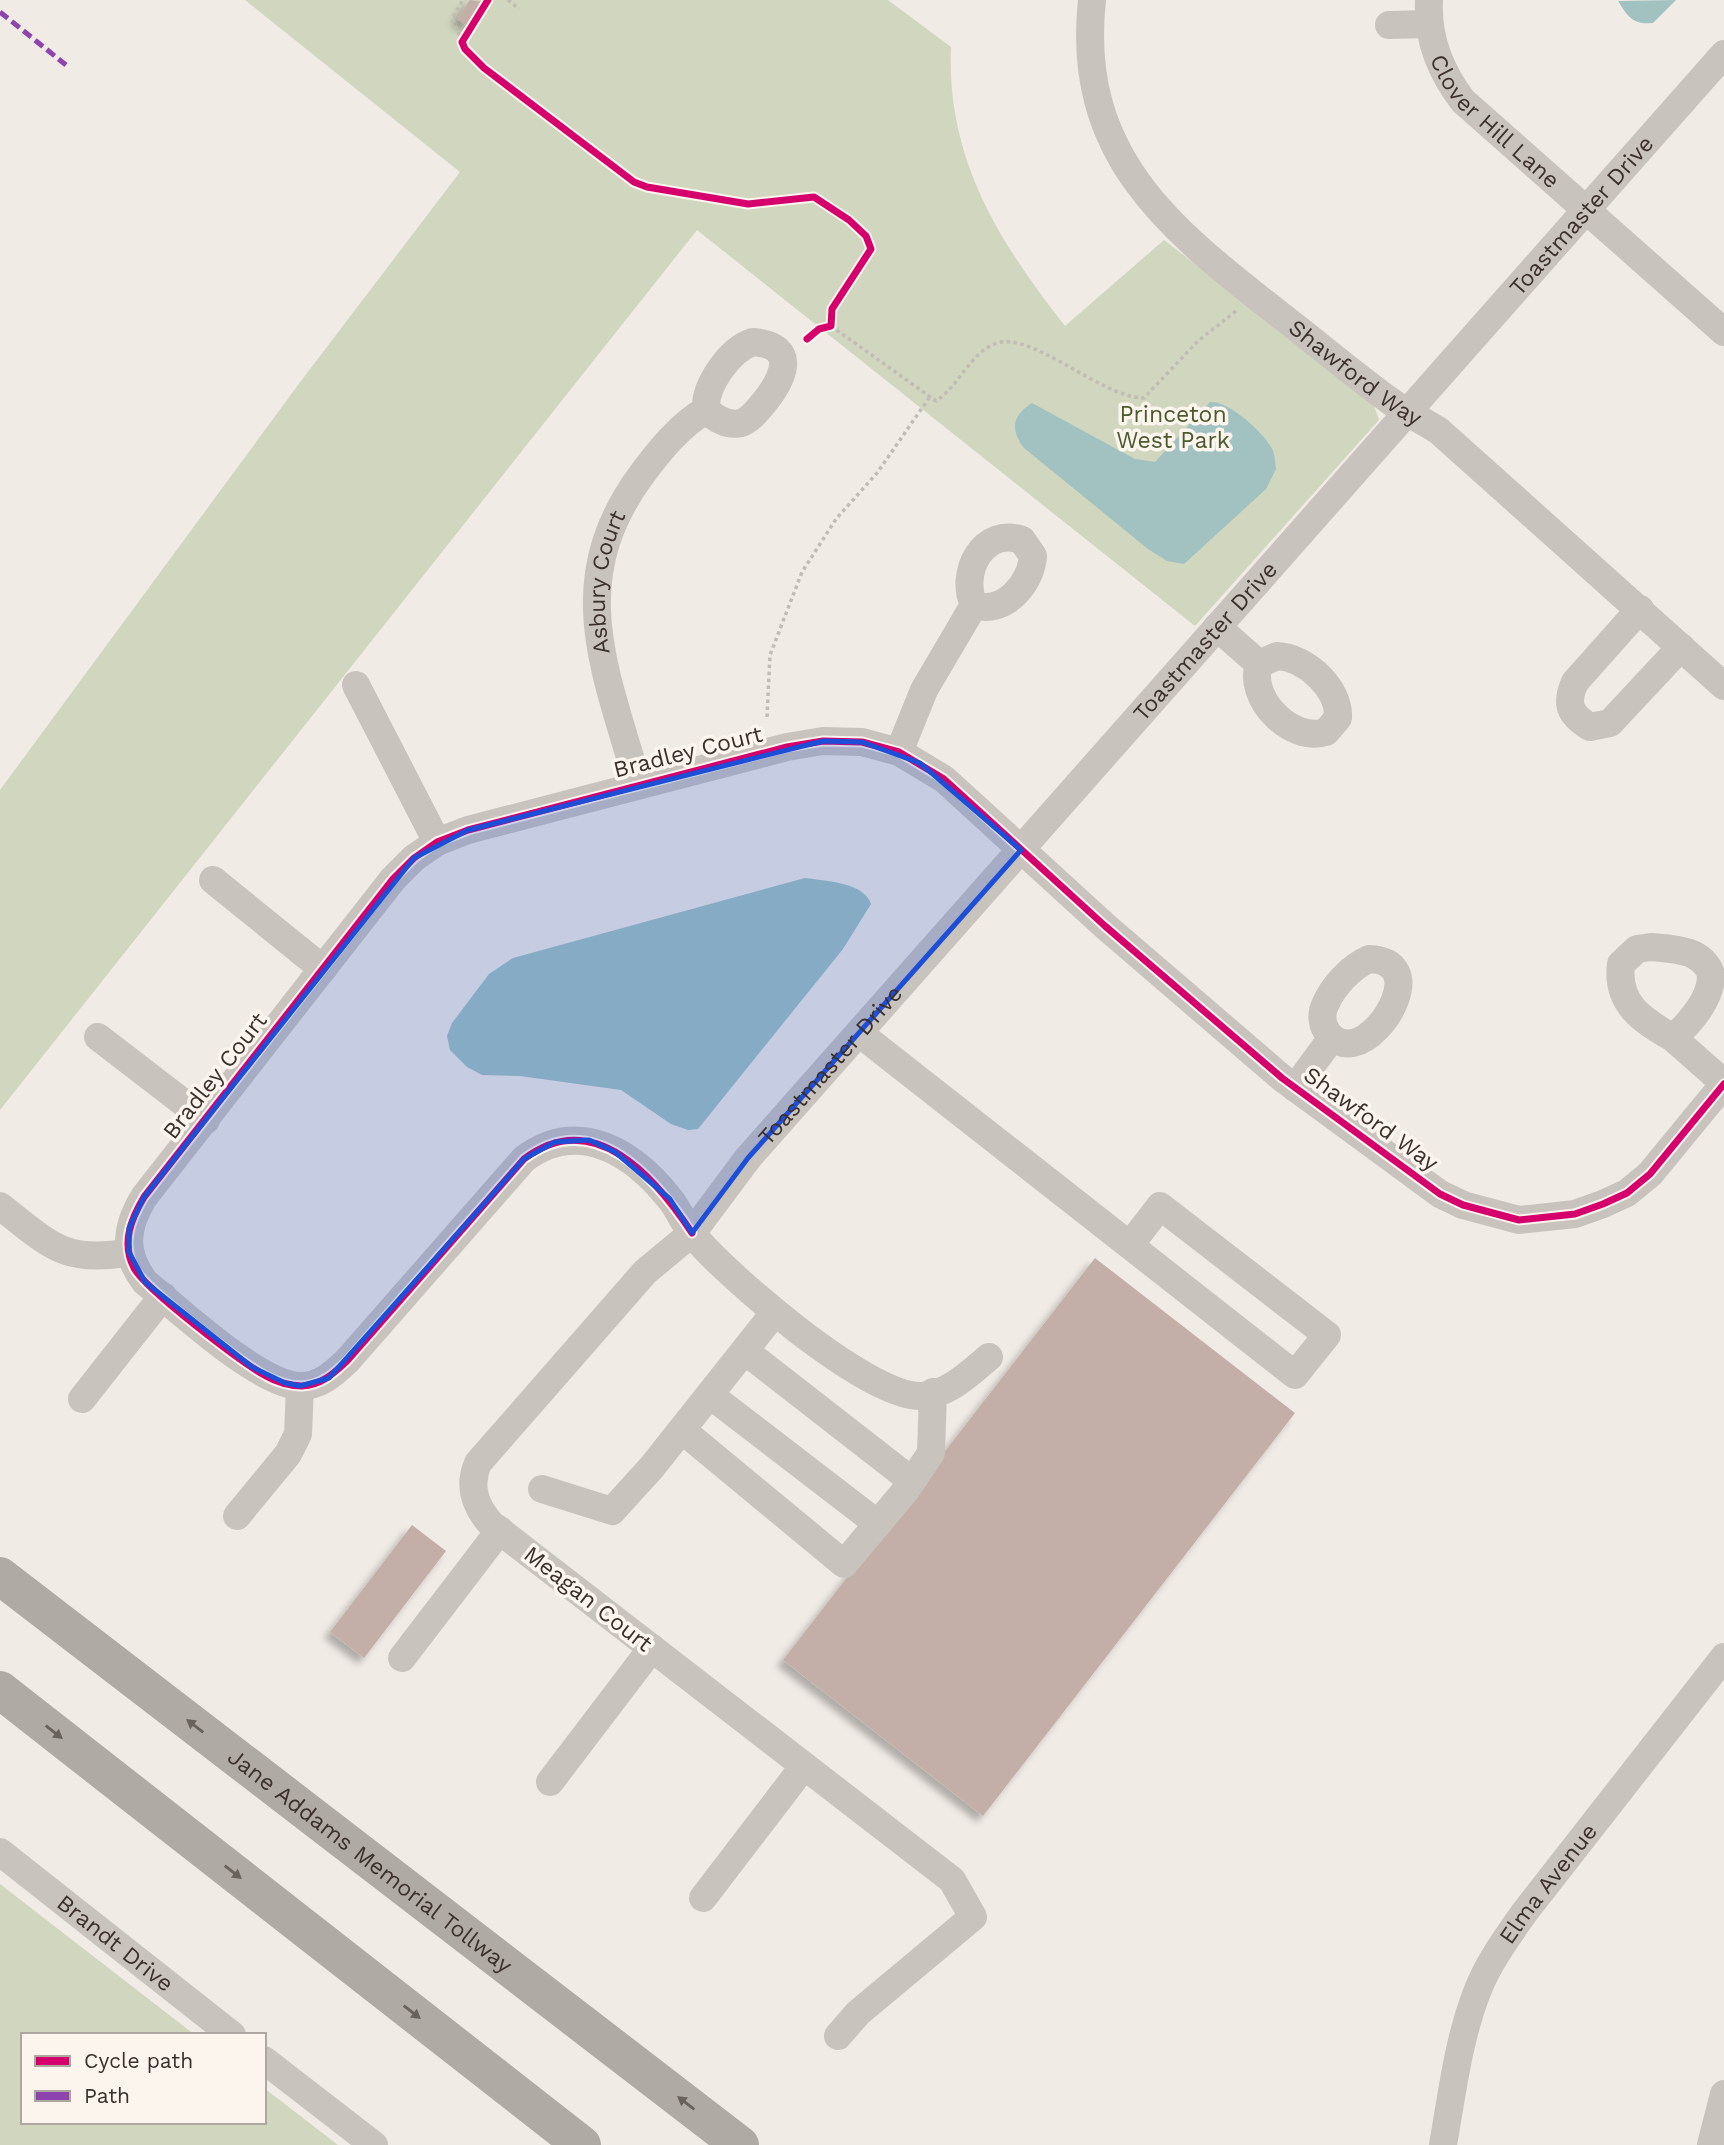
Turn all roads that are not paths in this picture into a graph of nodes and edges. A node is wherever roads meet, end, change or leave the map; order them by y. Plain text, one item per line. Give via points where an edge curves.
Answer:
1 (1092, 0) edge
2 (1429, 12) edge
3 (1389, 25) dead end
4 (1724, 54) edge
5 (1586, 209) junction
6 (1724, 332) edge
7 (706, 410) dead end
8 (1407, 412) junction
9 (974, 605) dead end
10 (1640, 609) junction
11 (1217, 627) junction
12 (1681, 647) junction
13 (1259, 664) dead end
14 (356, 685) dead end
15 (1724, 686) edge
16 (899, 752) junction
17 (638, 784) junction
18 (437, 842) junction
19 (1021, 850) junction
20 (213, 880) dead end
21 (323, 969) junction
22 (859, 1033) junction
23 (97, 1037) dead end
24 (1673, 1038) dead end
25 (1331, 1039) dead end
26 (1724, 1083) edge
27 (1295, 1088) junction
28 (206, 1121) junction
29 (0, 1206) edge
30 (692, 1233) junction
31 (1130, 1245) junction
32 (129, 1252) junction
33 (163, 1296) junction
34 (775, 1311) junction
35 (745, 1350) junction
36 (989, 1357) dead end
37 (300, 1386) junction
38 (933, 1392) junction
39 (710, 1395) junction
40 (82, 1399) dead end
41 (682, 1430) junction
42 (912, 1481) junction
43 (542, 1489) dead end
44 (237, 1516) dead end
45 (878, 1524) junction
46 (500, 1530) junction
47 (0, 1576) edge
48 (652, 1648) junction
49 (1724, 1657) edge
50 (402, 1658) dead end
51 (0, 1690) edge
52 (804, 1766) junction
53 (550, 1782) dead end
54 (0, 1852) edge
55 (703, 1898) dead end
56 (229, 2033) edge
57 (838, 2036) dead end
58 (266, 2062) edge
59 (1724, 2094) edge
60 (374, 2145) edge
61 (582, 2145) edge
62 (740, 2145) edge
63 (1443, 2145) edge
64 (1711, 2145) edge

1 - 8 street, Shawford Way via 1090,48 1101,109 1116,149 1149,201 1174,229 1229,274
2 - 3 street
2 - 5 street, Clover Hill Lane via 1438,59 1463,101
4 - 5 street, Toastmaster Drive
5 - 6 street, Clover Hill Lane
5 - 8 street, Toastmaster Drive
7 - 17 street, Asbury Court via 667,443 626,496 599,563 594,610
8 - 10 street, Shawford Way via 1439,431
8 - 11 street, Toastmaster Drive
9 - 16 street via 924,690
10 - 12 street, Shawford Way
10 - 12 street via 1575,682 1569,708 1577,719 1590,727 1610,723
11 - 13 street
11 - 19 street, Toastmaster Drive
12 - 15 street, Shawford Way
14 - 18 street
16 - 17 street, Bradley Court via 862,742 823,741
16 - 19 street, Bradley Court via 944,779
17 - 18 street, Bradley Court
18 - 21 street, Bradley Court via 401,870
19 - 22 street, Toastmaster Drive
19 - 27 street, Shawford Way
20 - 21 street
21 - 28 street, Bradley Court
22 - 30 street, Toastmaster Drive via 748,1158
22 - 31 street
23 - 28 street
24 - 26 street
25 - 27 street
26 - 27 street, Shawford Way via 1650,1174 1627,1193 1575,1214 1519,1220 1486,1213 1440,1194
28 - 32 street, Bradley Court via 135,1211
29 - 32 street via 61,1251 89,1257
30 - 34 street
30 - 37 street via 670,1199 615,1152 589,1140 555,1142 524,1159 347,1361 329,1378
30 - 46 street, Meagan Court via 645,1272 478,1463 473,1482 476,1502
31 - 31 street via 1295,1375 1327,1335 1160,1206
32 - 33 street via 134,1268
33 - 37 street via 252,1367 269,1378
33 - 40 street
34 - 35 street
34 - 38 street via 882,1387 921,1396
35 - 39 street
35 - 42 street
36 - 38 street via 953,1386
37 - 44 street via 298,1434 288,1454
38 - 42 street via 931,1453
39 - 41 street
39 - 45 street
41 - 43 street via 612,1511
41 - 45 street via 844,1564
42 - 45 street
46 - 48 street, Meagan Court
46 - 50 street
62 -> 47 highway, Jane Addams Memorial Tollway
48 - 52 street, Meagan Court
48 - 53 street
49 - 63 street, Elma Avenue via 1493,1957 1465,2026
51 -> 61 highway
52 - 55 street
52 - 57 street, Meagan Court via 952,1880 974,1917 858,2013
54 - 56 street, Brandt Drive
58 - 60 street
59 - 64 street

